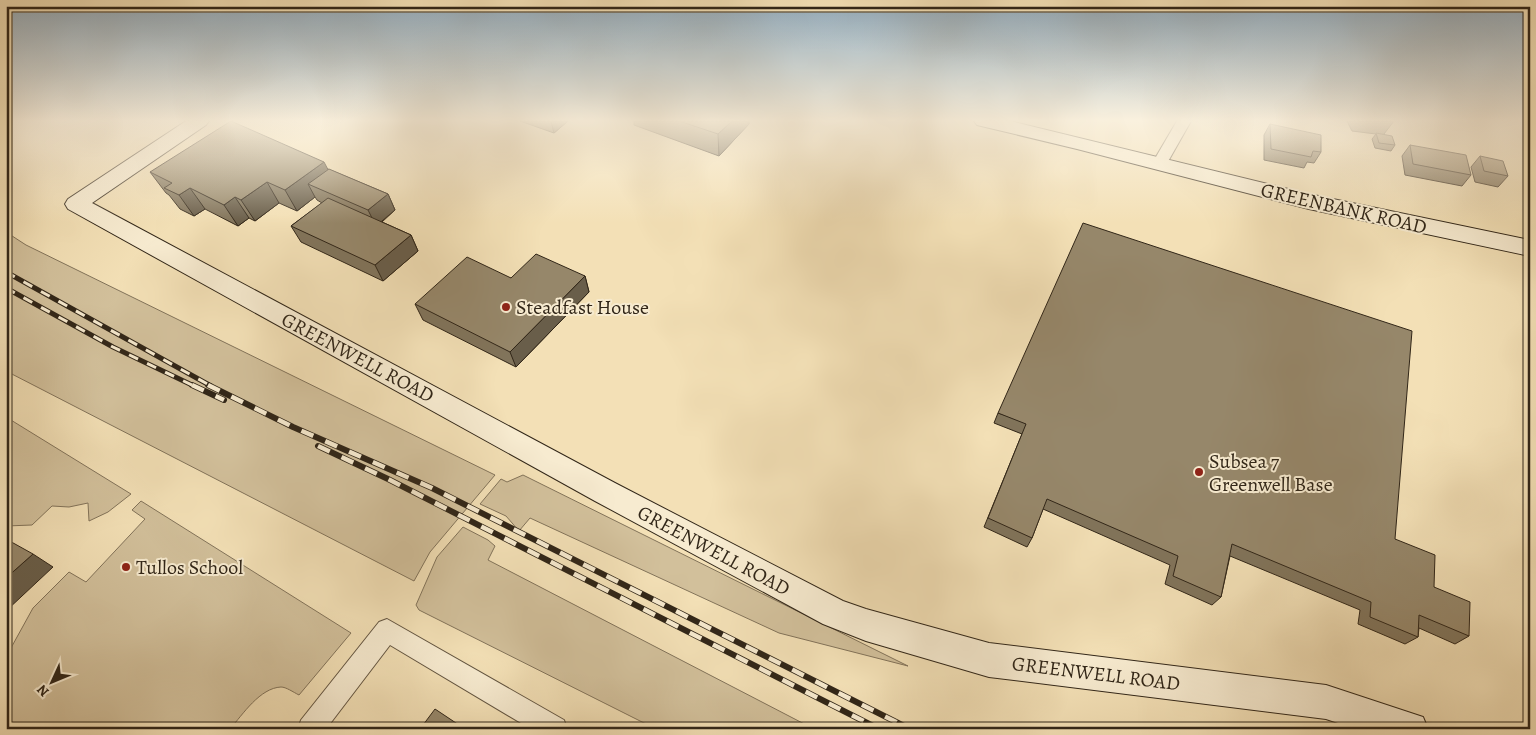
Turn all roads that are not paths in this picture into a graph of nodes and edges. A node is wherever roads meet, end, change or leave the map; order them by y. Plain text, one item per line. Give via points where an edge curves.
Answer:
1 (147, 155) edge
2 (1134, 155) edge
3 (1165, 155) edge
4 (1161, 162) junction
5 (1530, 248) edge
6 (310, 729) edge
7 (555, 729) edge
8 (1411, 729) edge

1 - 8 street, GREENWELL ROAD via 76,204 834,613 866,626 989,660 1326,702
2 - 4 street, GREENBANK ROAD
3 - 4 street
4 - 5 street, GREENBANK ROAD via 1355,212
6 - 7 street via 387,630

